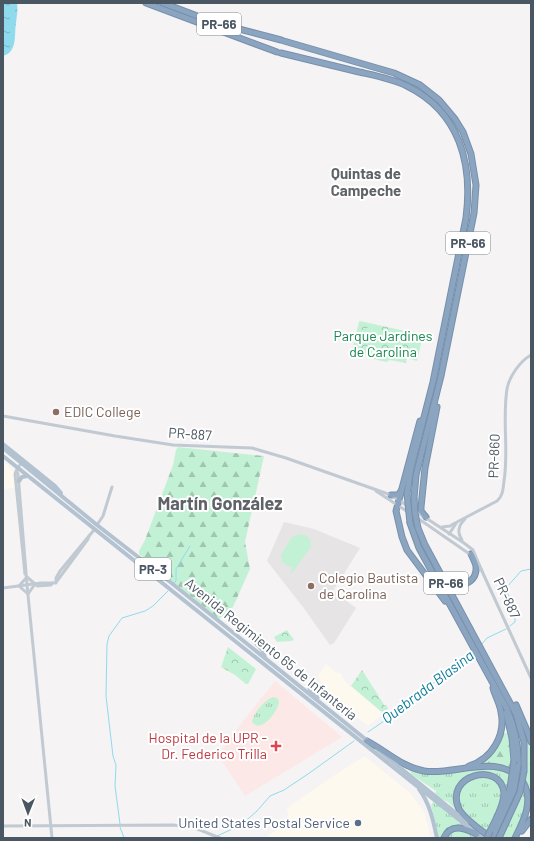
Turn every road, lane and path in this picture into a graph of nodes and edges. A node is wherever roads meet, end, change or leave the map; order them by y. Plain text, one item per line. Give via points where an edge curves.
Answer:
1 (146, 3) edge
2 (163, 3) edge
3 (531, 355) edge
4 (445, 356) junction
5 (431, 391) junction
6 (3, 416) edge
7 (3, 444) edge
8 (3, 448) edge
9 (3, 456) edge
10 (22, 462) junction
11 (17, 470) junction
12 (27, 476) junction
13 (18, 481) junction
14 (112, 487) dead end
15 (371, 488) junction
16 (401, 490) junction
17 (391, 495) junction
18 (399, 502) junction
19 (467, 516) junction
20 (426, 517) junction
21 (457, 522) junction
22 (97, 526) junction
23 (441, 527) junction
24 (94, 530) junction
25 (449, 533) junction
26 (446, 537) junction
27 (463, 542) junction
28 (471, 554) junction
29 (482, 570) junction
30 (439, 571) junction
31 (27, 576) junction
32 (36, 584) junction
33 (27, 585) junction
34 (19, 586) junction
35 (3, 588) edge
36 (28, 594) junction
37 (460, 622) junction
38 (249, 635) dead end
39 (486, 657) junction
40 (265, 659) junction
41 (531, 666) edge
42 (527, 668) junction
43 (531, 678) edge
44 (491, 680) junction
45 (309, 685) dead end
46 (326, 707) junction
47 (528, 733) junction
48 (531, 738) edge
49 (367, 741) junction
50 (531, 742) edge
51 (453, 770) junction
52 (415, 784) junction
53 (512, 789) junction
54 (531, 813) edge
55 (497, 817) junction
56 (530, 820) edge
57 (523, 824) junction
58 (3, 826) edge
59 (51, 826) junction
60 (477, 834) junction
61 (492, 835) edge
62 (52, 838) edge
63 (220, 838) edge
64 (437, 838) edge
65 (444, 838) edge
66 (482, 838) edge
67 (487, 838) edge
68 (499, 838) edge
69 (517, 838) edge

1 - 5 highway, PR-66 via 279,53 397,82 424,96 451,125 463,150 468,178 468,197
2 - 4 highway, PR-66 via 216,23 283,40 401,76 426,90 442,103 455,119 469,146 476,177 474,208
3 - 19 street, PR-860 / PR-860 via 515,372 507,389 505,477 502,495 497,501
4 - 20 highway via 423,479 421,507
4 - 30 highway, PR-66, bridge via 416,475 414,498 418,528
5 - 16 highway via 418,427
5 - 37 highway, PR-66, bridge via 411,468 407,494 410,523 419,548
6 - 15 street, PR-887 via 173,445 252,448
7 - 10 main road
8 - 10 main road
9 - 11 main road, Avenida Regimiento 65 de Infantería / PR-3
10 - 11 street
10 - 22 main road, Avenida Regimiento 65 de Infantería / PR-3 via 55,486
11 - 12 main road, Avenida Regimiento 65 de Infantería / PR-3
11 - 13 street
11 - 31 street
12 - 13 main road
12 - 24 main road, Avenida Regimiento 65 de Infantería / PR-3
13 - 31 street
14 - 22 street via 103,516
15 - 17 street, PR-887
15 - 18 street, PR-887
16 - 17 highway via 398,495
16 - 18 highway
17 - 18 street, PR-887
18 - 20 street, PR-887
18 - 26 street, PR-887
18 - 37 highway via 396,511 407,550
19 - 21 street, PR-860 / PR-860
19 - 27 street via 458,531
20 - 23 street, PR-887
21 - 23 street
21 - 25 street, PR-860 / PR-860
22 - 40 main road, Avenida Regimiento 65 de Infantería / PR-3
23 - 25 street, PR-887
24 - 32 street via 68,562 56,583 37,586
24 - 52 main road, Avenida Regimiento 65 de Infantería / PR-3
25 - 26 street, PR-860 / PR-860
25 - 27 street, PR-887
26 - 28 street, PR-887
27 - 29 street, PR-887 via 473,550
28 - 29 street, PR-887
28 - 30 highway via 476,570 467,583 452,583
29 - 42 street, PR-887
30 - 39 highway, PR-66
31 - 32 street
31 - 33 street
31 - 34 street
32 - 33 street
32 - 36 street
33 - 34 street
33 - 36 street
34 - 35 street
34 - 36 street
36 - 59 street
37 - 44 highway, PR-66
38 - 40 main road via 262,648
39 - 47 highway via 491,661 515,702
39 - 68 highway, PR-66, bridge via 519,720 524,748 524,771 520,792
40 - 46 main road, Avenida Regimiento 65 de Infantería / PR-3
41 - 42 street
42 - 43 street, PR-887
44 - 51 highway via 502,716 498,740 482,760
44 - 53 highway, bridge via 510,726 514,747
44 - 53 highway, PR-66, bridge via 507,709 517,739 518,766
45 - 46 main road via 310,691 324,702
46 - 49 main road, Avenida Regimiento 65 de Infantería / PR-3
47 - 48 highway
47 - 50 highway
49 - 51 highway via 415,769
49 - 67 main road, Avenida Regimiento 65 de Infantería / PR-3
51 - 57 highway via 493,766 514,773 524,784 530,797 529,810
52 - 60 main road, Avenida Regimiento 65 de Infantería / PR-3
52 - 64 main road via 429,805
53 - 55 highway
53 - 61 highway, PR-66 via 508,804
54 - 57 highway
55 - 61 highway
55 - 61 highway via 504,796 498,781 483,774 474,775 460,785 457,795 459,809
56 - 69 highway
57 - 69 highway
58 - 59 street
59 - 62 street
59 - 63 street via 173,825 201,830
60 - 65 highway via 464,828 457,828 448,832
60 - 66 main road, Avenida Regimiento 65 de Infantería / PR-3
61 - 67 highway, bridge

